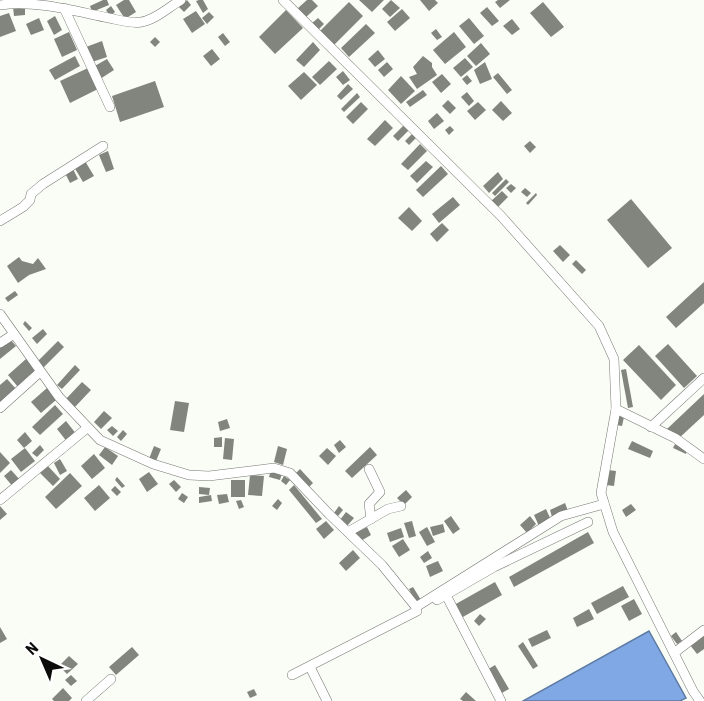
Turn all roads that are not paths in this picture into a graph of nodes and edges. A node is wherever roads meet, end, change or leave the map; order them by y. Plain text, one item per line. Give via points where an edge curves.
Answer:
1 (181, 0) edge
2 (283, 0) edge
3 (11, 1) edge
4 (0, 5) edge
5 (64, 8) junction
6 (110, 107) dead end
7 (104, 146) dead end
8 (0, 221) edge
9 (0, 314) edge
10 (14, 334) junction
11 (0, 344) edge
12 (40, 372) junction
13 (704, 378) edge
14 (0, 408) edge
15 (616, 409) junction
16 (651, 427) junction
17 (87, 428) junction
18 (704, 459) edge
19 (369, 469) dead end
20 (0, 500) edge
21 (604, 504) junction
22 (401, 506) dead end
23 (371, 519) junction
24 (588, 522) dead end
25 (348, 532) junction
26 (446, 595) junction
27 (417, 609) junction
28 (704, 630) edge
29 (674, 652) junction
30 (310, 667) junction
31 (292, 675) dead end
32 (111, 679) dead end
33 (86, 701) edge
34 (327, 701) edge
35 (501, 701) edge
36 (700, 701) edge

1 - 5 street via 141,22
2 - 15 street via 501,216 598,326 614,359
3 - 4 street
3 - 5 street
5 - 6 street
7 - 8 street via 43,184 23,207
9 - 10 street
10 - 11 street
10 - 12 street
12 - 14 street
12 - 17 street
13 - 16 street
15 - 16 street
15 - 21 street via 602,480
16 - 18 street
17 - 20 street
17 - 25 street via 116,448 189,475 282,470
19 - 23 street via 380,492 369,504
21 - 27 street via 561,516
21 - 29 street via 613,532
22 - 23 street
23 - 25 street
24 - 26 street
25 - 27 street via 382,565
26 - 27 street
26 - 35 street
27 - 30 street
28 - 29 street
29 - 36 street
30 - 31 street
30 - 34 street
32 - 33 street

